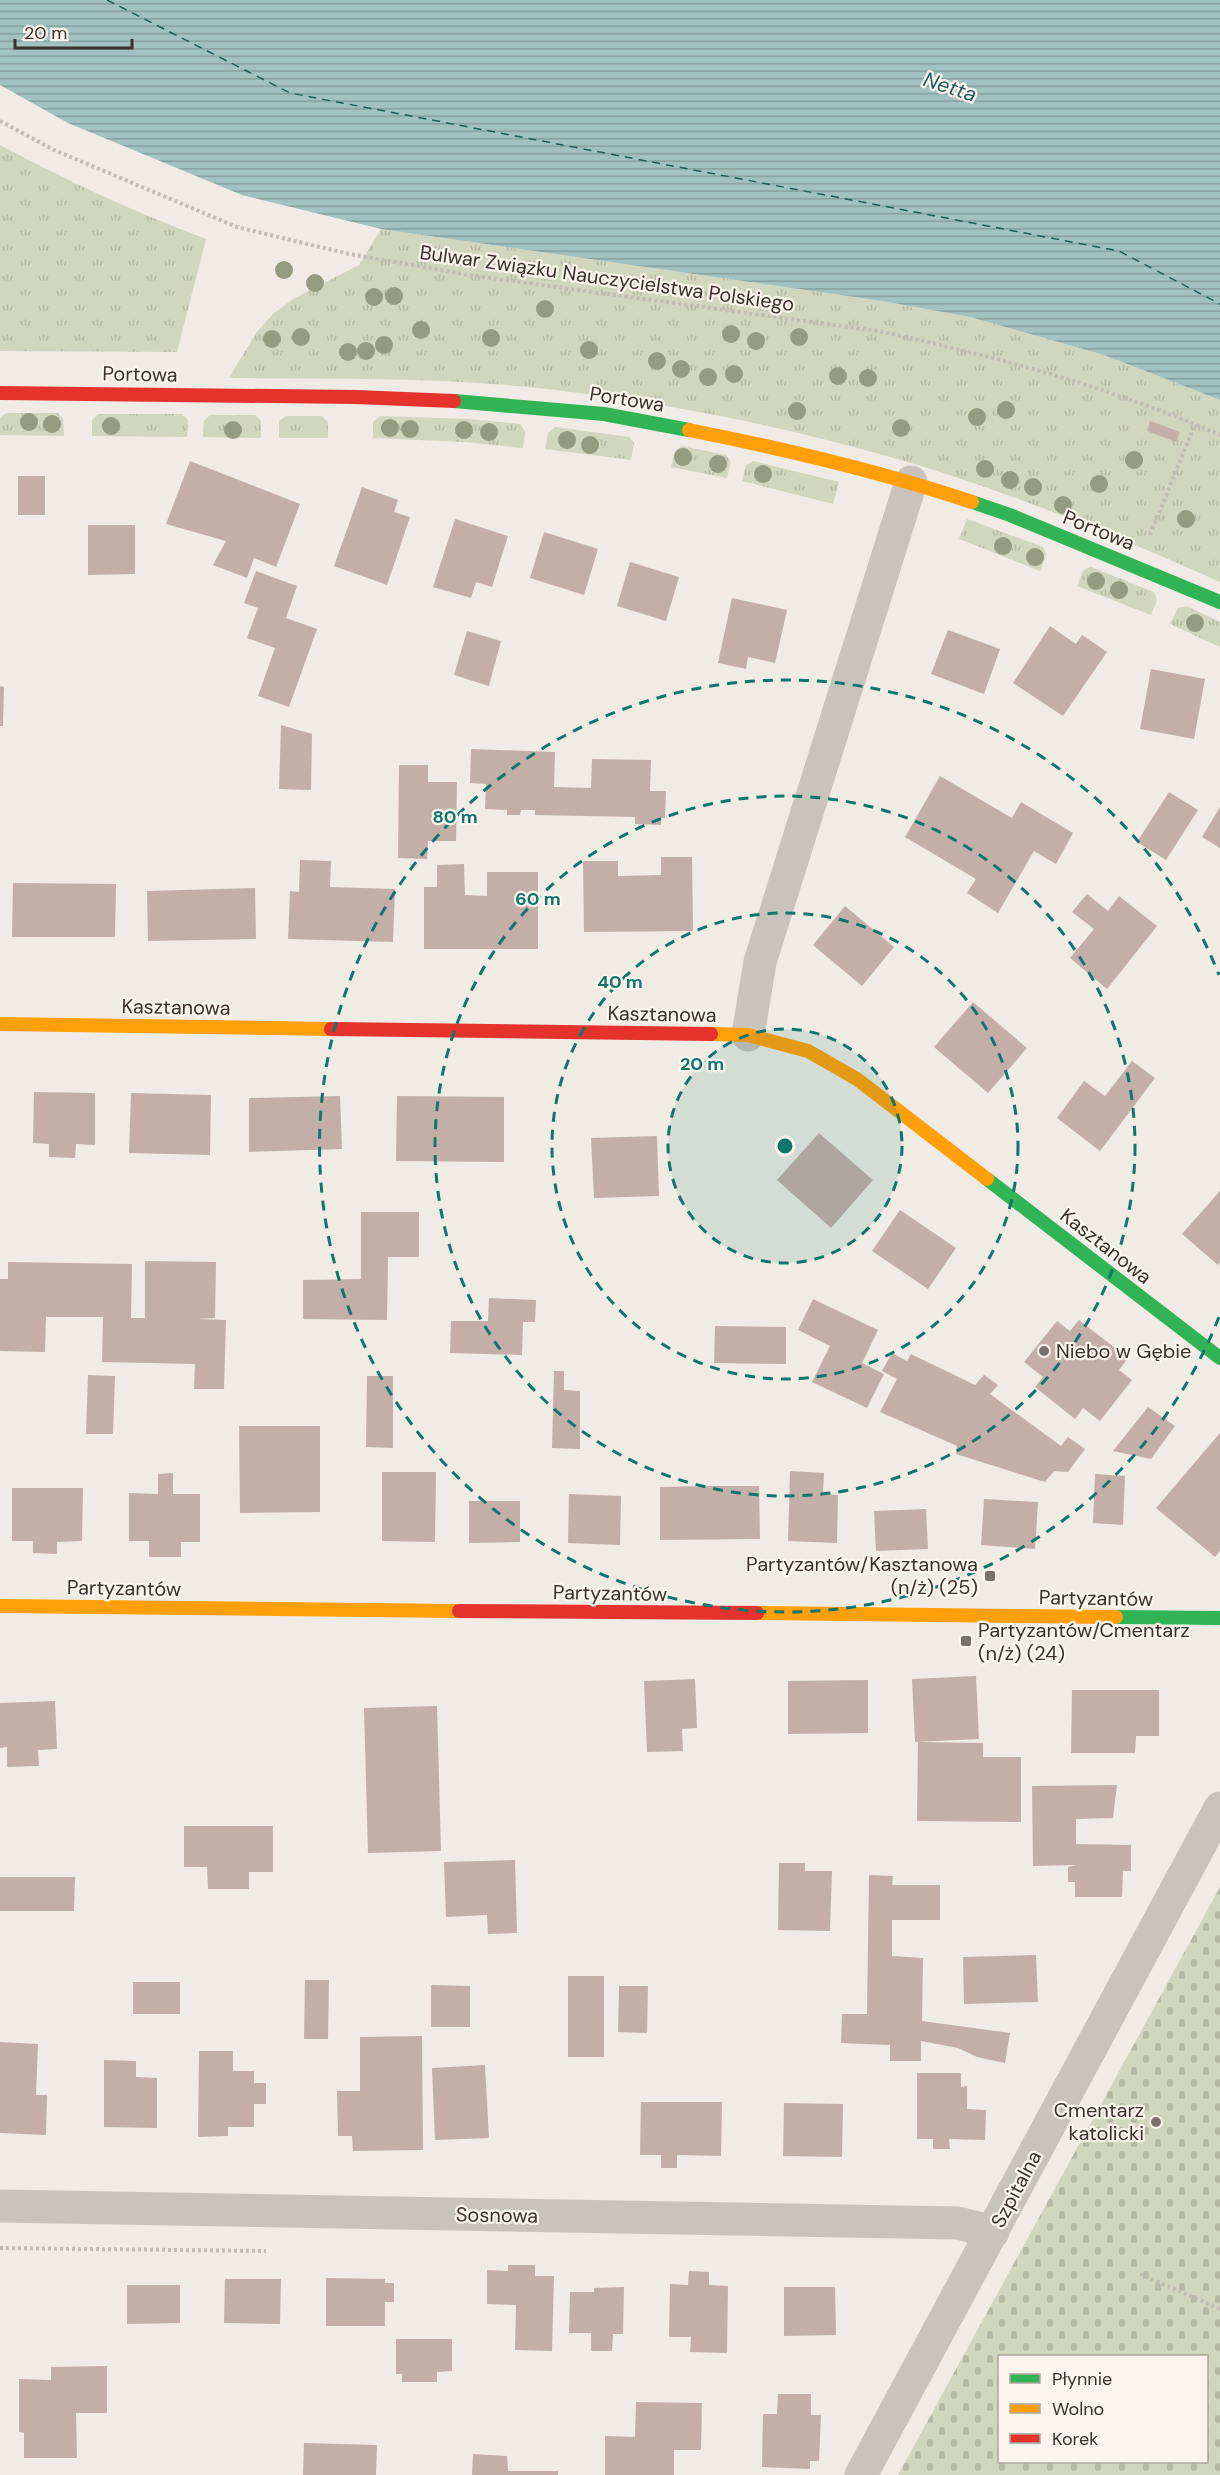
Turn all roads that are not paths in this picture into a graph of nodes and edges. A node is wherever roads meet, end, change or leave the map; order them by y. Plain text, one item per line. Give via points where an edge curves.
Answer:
1 (0, 393) edge
2 (911, 482) junction
3 (1220, 602) edge
4 (0, 1024) edge
5 (748, 1035) junction
6 (1220, 1358) edge
7 (0, 1606) edge
8 (1220, 1618) edge
9 (1220, 1808) edge
10 (0, 2206) edge
11 (993, 2232) junction
12 (861, 2475) edge

1 - 2 street, Portowa via 356,397 544,407 717,435
2 - 3 street, Portowa via 1010,515
2 - 5 street via 760,962
4 - 5 street, Kasztanowa
5 - 6 street, Kasztanowa via 808,1051 857,1079
7 - 8 street, Partyzantów
9 - 11 street, Szpitalna
10 - 11 street, Sosnowa via 958,2223
11 - 12 street, Szpitalna

